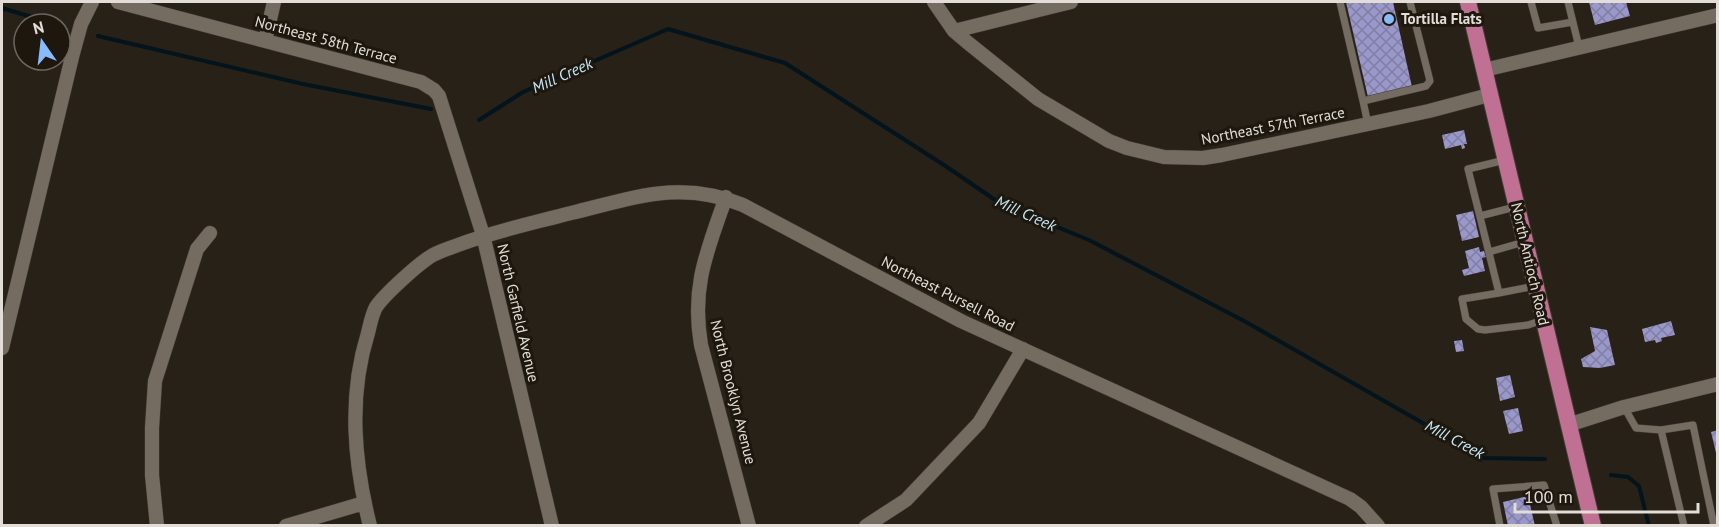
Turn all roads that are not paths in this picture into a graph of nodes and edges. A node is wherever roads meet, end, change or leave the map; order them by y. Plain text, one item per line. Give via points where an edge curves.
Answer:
1 (92, 2) edge
2 (118, 2) edge
3 (274, 2) edge
4 (934, 2) edge
5 (1071, 2) edge
6 (1340, 2) edge
7 (1411, 2) edge
8 (1468, 2) edge
9 (1531, 2) edge
10 (1568, 2) edge
11 (1718, 15) edge
12 (1573, 22) junction
13 (954, 31) junction
14 (265, 41) junction
15 (1579, 47) junction
16 (1484, 70) junction
17 (1489, 95) junction
18 (1363, 101) junction
19 (444, 110) joint
20 (1368, 124) junction
21 (1505, 160) junction
22 (726, 197) junction
23 (1516, 206) junction
24 (1480, 216) junction
25 (210, 233) dead end
26 (483, 235) junction
27 (1525, 242) junction
28 (1489, 252) junction
29 (1535, 286) junction
30 (1499, 293) junction
31 (1543, 320) junction
32 (2, 348) edge
33 (1023, 349) junction
34 (1718, 384) edge
35 (1623, 407) junction
36 (1568, 425) junction
37 (1661, 430) junction
38 (364, 503) junction
39 (157, 525) edge
40 (286, 525) edge
41 (370, 525) edge
42 (552, 525) edge
43 (749, 525) edge
44 (866, 525) edge
45 (1378, 525) edge
46 (1500, 525) edge
47 (1557, 525) edge
48 (1593, 525) edge
49 (1684, 525) edge
50 (1714, 525) edge

1 - 32 street via 72,57
2 - 14 street, Northeast 58th Terrace
3 - 14 street
4 - 13 street, Northeast 57th Terrace
5 - 13 street
6 - 18 lane
7 - 18 lane via 1430,81 1426,86
8 - 16 main road, North Antioch Road
9 - 12 lane via 1538,28
10 - 12 lane
11 - 15 street
12 - 15 lane
13 - 20 street, Northeast 57th Terrace via 1038,99 1109,141 1146,153 1203,158
14 - 19 street, Northeast 58th Terrace via 421,82 439,96
15 - 16 street
16 - 17 main road, North Antioch Road
17 - 20 street, Northeast 57th Terrace
17 - 21 main road, North Antioch Road
18 - 20 lane
19 - 26 street, North Garfield Avenue
21 - 23 main road, North Antioch Road
21 - 24 lane via 1468,169
22 - 26 street, Northeast Pursell Road via 668,191
22 - 33 street, Northeast Pursell Road via 961,321
22 - 43 street, North Brooklyn Avenue via 701,273 698,327
23 - 24 lane
23 - 27 main road, North Antioch Road
24 - 28 lane
25 - 39 street via 197,249 155,381 152,475
26 - 38 street, Northeast Pursell Road via 433,255 376,308 360,365 356,400 356,447
26 - 42 street, North Garfield Avenue
27 - 28 lane
27 - 29 main road, North Antioch Road
28 - 30 lane
29 - 30 lane
29 - 31 main road, North Antioch Road
30 - 31 lane via 1462,299 1466,319 1485,330
31 - 36 main road, North Antioch Road
33 - 44 street via 979,423 906,500
33 - 45 street, Northeast Pursell Road via 1350,499
34 - 35 street
35 - 36 street
35 - 37 lane via 1636,428
36 - 48 main road, North Antioch Road
37 - 49 lane
37 - 50 lane via 1693,424
38 - 40 street
38 - 41 street, Northeast Pursell Road
46 - 47 lane via 1493,489 1544,485

